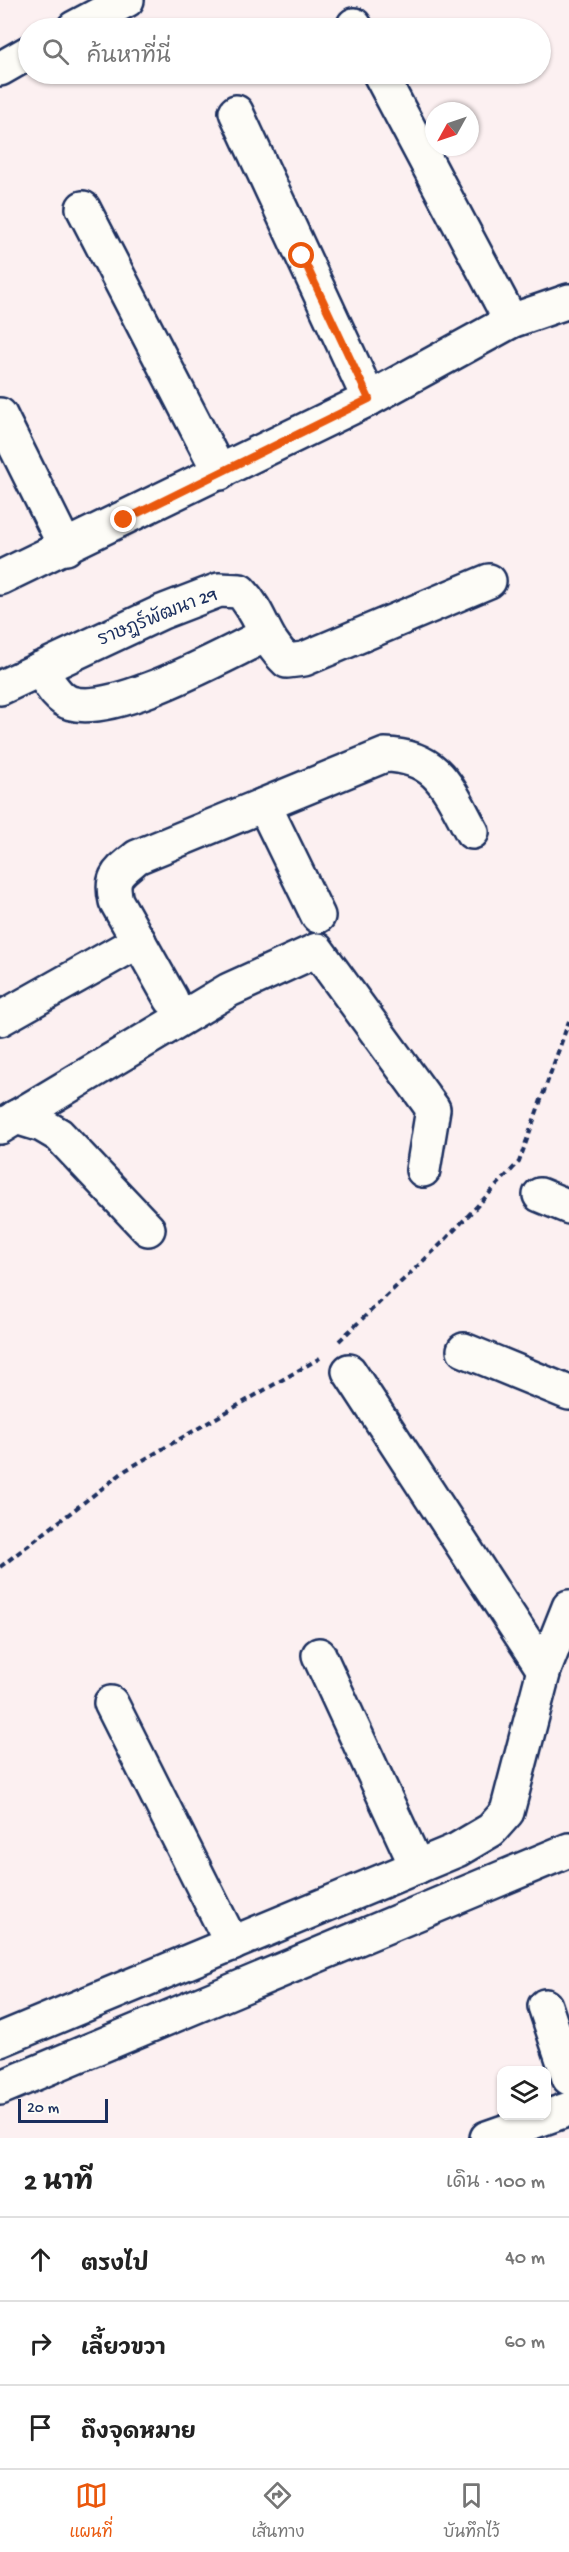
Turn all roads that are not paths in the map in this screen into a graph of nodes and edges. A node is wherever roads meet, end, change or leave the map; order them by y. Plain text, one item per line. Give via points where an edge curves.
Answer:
1 (127, 0) edge
2 (93, 18) edge
3 (18, 59) edge
4 (0, 69) edge
5 (385, 84) edge
6 (236, 112) dead end
7 (83, 208) dead end
8 (569, 301) edge
9 (511, 321) junction
10 (369, 399) junction
11 (0, 415) edge
12 (220, 473) junction
13 (66, 548) junction
14 (0, 578) edge
15 (489, 581) dead end
16 (266, 635) junction
17 (40, 669) junction
18 (0, 688) edge
19 (264, 805) junction
20 (472, 831) dead end
21 (318, 916) dead end
22 (139, 941) junction
23 (171, 999) dead end
24 (0, 1018) edge
25 (8, 1122) edge
26 (423, 1170) dead end
27 (148, 1228) dead end
28 (464, 1350) dead end
29 (337, 1356) road end
30 (569, 1393) edge
31 (569, 1607) edge
32 (319, 1655) dead end
33 (544, 1670) junction
34 (111, 1703) dead end
35 (569, 1850) edge
36 (417, 1867) junction
37 (232, 1944) junction
38 (545, 2006) dead end
39 (0, 2040) edge
40 (569, 2078) edge
41 (0, 2088) edge
42 (569, 2109) edge
43 (487, 2138) edge

1 - 2 street
3 - 4 street
5 - 9 street
6 - 10 street
7 - 12 street
8 - 9 street
9 - 10 street
10 - 12 street
11 - 13 street
12 - 13 street
13 - 14 street
15 - 16 street, ราษฎร์พัฒนา 29 via 304,659 287,661
16 - 17 street via 138,695 93,704 70,703 56,693
16 - 17 street, ราษฎร์พัฒนา 29 via 253,605 240,591 219,590
17 - 18 street, ราษฎร์พัฒนา 29
19 - 20 street via 385,754 407,755 427,764 447,786
19 - 21 street
19 - 22 street via 137,857 117,874 112,886 116,902
22 - 23 street
22 - 24 street
25 - 26 street via 229,990 317,950 433,1109
25 - 27 street via 42,1125 59,1135
28 - 30 street
29 - 33 street
31 - 33 street
32 - 36 street
33 - 36 street via 507,1812 491,1830
34 - 37 street
35 - 41 street
36 - 37 street
37 - 39 street
38 - 40 street
42 - 43 street

